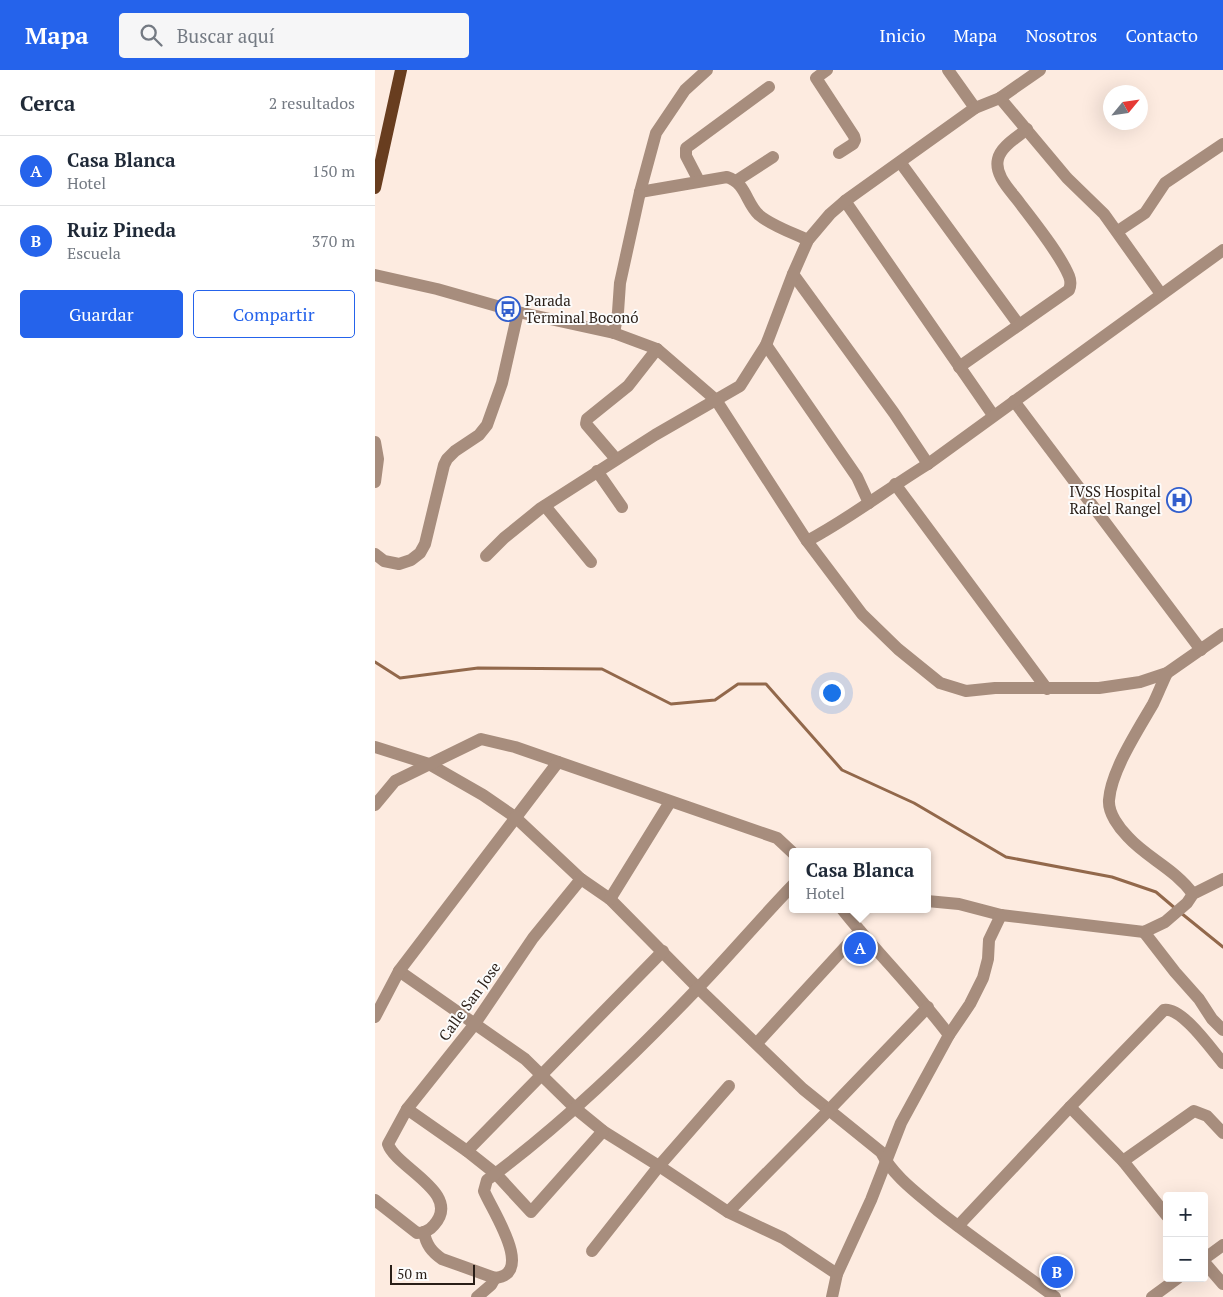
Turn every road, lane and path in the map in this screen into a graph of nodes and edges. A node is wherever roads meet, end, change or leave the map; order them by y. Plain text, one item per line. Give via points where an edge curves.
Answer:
1 (401, 70) edge
2 (707, 70) edge
3 (827, 70) edge
4 (948, 70) edge
5 (1040, 70) edge
6 (769, 86) dead end
7 (1000, 98) junction
8 (975, 108) junction
9 (1027, 129) junction
10 (1223, 144) edge
11 (839, 153) dead end
12 (773, 157) dead end
13 (900, 162) junction
14 (699, 181) junction
15 (736, 181) junction
16 (375, 188) edge
17 (640, 192) junction
18 (845, 201) junction
19 (1118, 231) junction
20 (808, 240) junction
21 (1223, 250) edge
22 (793, 274) junction
23 (375, 275) edge
24 (1161, 294) junction
25 (518, 312) junction
26 (1019, 324) junction
27 (614, 333) junction
28 (766, 345) junction
29 (657, 349) junction
30 (959, 367) junction
31 (716, 400) junction
32 (1013, 401) junction
33 (993, 415) junction
34 (375, 442) edge
35 (616, 459) junction
36 (928, 464) junction
37 (597, 471) junction
38 (375, 482) edge
39 (895, 484) junction
40 (869, 503) junction
41 (545, 506) junction
42 (622, 507) dead end
43 (807, 541) junction
44 (375, 554) edge
45 (486, 556) dead end
46 (591, 562) dead end
47 (1223, 634) edge
48 (1201, 650) junction
49 (1167, 673) junction
50 (1047, 689) junction
51 (375, 747) edge
52 (558, 762) junction
53 (429, 764) junction
54 (670, 802) junction
55 (375, 805) edge
56 (515, 818) junction
57 (789, 849) edge
58 (581, 879) junction
59 (1223, 879) edge
60 (789, 889) edge
61 (1190, 898) junction
62 (610, 899) junction
63 (931, 900) edge
64 (845, 913) edge
65 (1001, 915) junction
66 (860, 932) junction
67 (1144, 932) junction
68 (663, 951) junction
69 (399, 971) junction
70 (698, 988) junction
71 (928, 1007) junction
72 (375, 1016) edge
73 (1212, 1019) junction
74 (475, 1025) junction
75 (1223, 1030) edge
76 (1198, 1034) junction
77 (949, 1035) junction
78 (757, 1044) junction
79 (1223, 1063) edge
80 (541, 1076) junction
81 (729, 1086) dead end
82 (1070, 1107) junction
83 (407, 1109) junction
84 (576, 1109) junction
85 (828, 1111) junction
86 (603, 1131) junction
87 (1223, 1133) edge
88 (467, 1151) junction
89 (1123, 1161) junction
90 (887, 1163) junction
91 (659, 1166) junction
92 (496, 1174) junction
93 (375, 1200) edge
94 (1163, 1211) edge
95 (728, 1212) junction
96 (958, 1226) junction
97 (424, 1232) junction
98 (1223, 1245) edge
99 (593, 1251) dead end
100 (1208, 1258) edge
101 (1208, 1266) edge
102 (837, 1274) junction
103 (495, 1278) junction
104 (1172, 1282) edge
105 (1223, 1284) edge
106 (477, 1297) edge
107 (832, 1297) edge
108 (1055, 1297) edge
109 (1151, 1297) edge

1 - 16 main road
2 - 17 street via 685,90 656,133
3 - 11 street via 816,78 855,140
4 - 8 street
5 - 7 street
6 - 14 street via 686,148 686,156
7 - 8 street
7 - 9 street
8 - 13 street
9 - 19 street via 1067,178
9 - 26 street via 1000,152 997,167 1005,185 1060,260 1071,285 1069,290
10 - 19 street via 1165,184 1145,212
12 - 15 street
13 - 18 street
13 - 26 street
14 - 15 street via 723,177
14 - 17 street
15 - 20 street via 748,201 766,220
17 - 27 street via 620,283
18 - 20 street
18 - 30 street
19 - 24 street
20 - 22 street
21 - 24 street
22 - 28 street
22 - 36 street
23 - 25 street
24 - 32 street
25 - 27 street
25 - 44 street via 502,383 490,418 479,435 447,459 423,549 411,560 399,564 383,561
26 - 30 street
27 - 29 street
28 - 31 street via 740,386
28 - 40 street via 857,477
29 - 31 street
29 - 35 street via 628,386 587,419 586,424
30 - 33 street
31 - 35 street
31 - 43 street
32 - 33 street
32 - 48 street
33 - 36 street
34 - 38 street via 378,464
35 - 37 street
36 - 39 street
37 - 41 street
37 - 42 street
39 - 40 street
39 - 50 street
40 - 43 street
41 - 45 street
41 - 46 street
43 - 50 street via 862,614 940,683 966,691
47 - 48 street
48 - 49 street
49 - 50 street via 1140,682 1099,688
49 - 61 street via 1113,781 1108,802 1114,818 1128,838 1184,882
51 - 53 street
52 - 53 street via 481,739
52 - 54 street
52 - 56 street
53 - 55 street via 395,781
53 - 56 street
54 - 57 street via 777,838
54 - 62 street
56 - 58 street
56 - 69 street
58 - 62 street
58 - 74 street, Calle San Jose via 533,938
59 - 61 street
60 - 70 street
61 - 67 street via 1169,919
62 - 68 street
63 - 65 street
64 - 66 street
65 - 67 street
65 - 77 street via 989,940 989,959 983,978
66 - 71 street
66 - 78 street
67 - 73 street
68 - 70 street
68 - 80 street
69 - 72 street
69 - 74 street
70 - 78 street
70 - 84 street
71 - 77 street
71 - 85 street
73 - 75 street
73 - 76 street
74 - 80 street via 525,1059
74 - 83 street, Calle San Jose
76 - 79 street
76 - 82 street via 1183,1018 1169,1009 1163,1010
77 - 90 street via 901,1123
78 - 85 street
80 - 84 street
80 - 88 street
81 - 91 street
82 - 89 street
82 - 96 street
83 - 88 street
83 - 97 street, Calle San Jose via 388,1144 391,1152 438,1198 439,1219
84 - 86 street
84 - 92 street
85 - 90 street via 881,1152
85 - 95 street
86 - 91 street
86 - 92 street via 531,1212
87 - 89 street via 1207,1116 1194,1111
88 - 92 street
89 - 94 street
90 - 96 street via 914,1191
90 - 102 street
91 - 95 street
91 - 99 street
92 - 103 street via 487,1180 484,1191 509,1242 512,1258 511,1269 502,1277
93 - 97 street via 415,1232
95 - 102 street via 783,1238
96 - 108 street
97 - 103 street via 428,1245 437,1255
98 - 100 street
101 - 105 street
102 - 107 street
103 - 106 street
104 - 109 street

